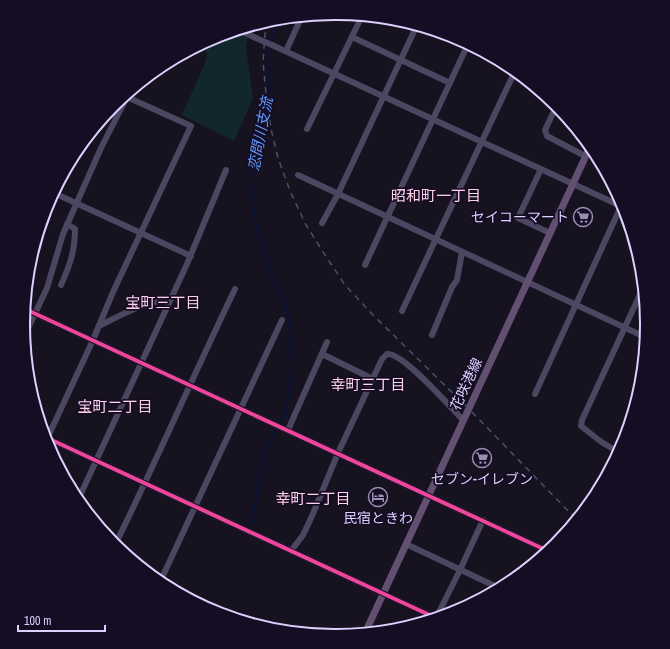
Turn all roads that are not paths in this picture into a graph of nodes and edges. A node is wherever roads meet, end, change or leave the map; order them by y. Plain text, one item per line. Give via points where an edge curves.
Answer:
1 (359, 21) edge
2 (299, 23) edge
3 (415, 30) edge
4 (246, 33) edge
5 (352, 37) junction
6 (466, 49) edge
7 (286, 51) junction
8 (401, 60) junction
9 (334, 74) junction
10 (512, 77) edge
11 (450, 83) junction
12 (133, 97) edge
13 (384, 97) junction
14 (122, 107) edge
15 (553, 113) dead end
16 (433, 119) junction
17 (307, 129) dead end
18 (482, 142) junction
19 (586, 156) joint
20 (541, 169) junction
21 (226, 170) dead end
22 (298, 175) dead end
23 (573, 184) junction
24 (338, 194) junction
25 (60, 196) edge
26 (613, 202) edge
27 (76, 203) junction
28 (618, 214) edge
29 (388, 218) junction
30 (322, 223) dead end
31 (67, 224) junction
32 (141, 233) junction
33 (550, 233) junction
34 (436, 240) junction
35 (462, 252) junction
36 (191, 256) junction
37 (365, 265) dead end
38 (527, 282) junction
39 (61, 285) dead end
40 (235, 289) dead end
41 (638, 298) edge
42 (171, 299) junction
43 (577, 305) junction
44 (31, 311) edge
45 (402, 311) dead end
46 (35, 313) junction
47 (282, 320) dead end
48 (30, 324) edge
49 (99, 326) junction
50 (624, 327) junction
51 (639, 334) edge
52 (432, 336) dead end
53 (93, 340) junction
54 (327, 342) dead end
55 (322, 354) junction
56 (142, 363) junction
57 (374, 379) junction
58 (190, 385) junction
59 (535, 394) dead end
60 (240, 409) junction
61 (463, 420) junction
62 (50, 430) edge
63 (288, 430) junction
64 (54, 442) edge
65 (613, 449) edge
66 (338, 453) junction
67 (96, 461) junction
68 (145, 484) junction
69 (81, 493) edge
70 (428, 496) junction
71 (195, 506) junction
72 (483, 520) junction
73 (118, 538) edge
74 (406, 544) junction
75 (541, 548) edge
76 (291, 551) junction
77 (460, 570) junction
78 (163, 576) edge
79 (492, 585) edge
80 (383, 593) junction
81 (440, 611) edge
82 (428, 614) edge
83 (368, 627) edge

1 - 5 street
2 - 7 street
3 - 8 street
4 - 7 street, bridge
5 - 8 street
5 - 9 street
6 - 11 street
7 - 9 street
8 - 11 street
8 - 13 street
9 - 13 street
9 - 17 street
10 - 18 street
11 - 16 street
12 - 32 street via 191,126
13 - 16 street
13 - 24 street
14 - 27 street
15 - 19 street via 545,130 548,136
16 - 18 street
16 - 29 street
18 - 20 street
18 - 34 street
19 - 23 main road, 花咲港線
20 - 23 street
20 - 33 street via 518,218
21 - 36 street
22 - 24 street
23 - 26 street
23 - 33 main road, 花咲港線
24 - 29 street
24 - 30 street
25 - 27 street
27 - 31 street
27 - 32 street
28 - 43 street
29 - 34 street
29 - 37 street
31 - 39 street via 75,229 74,249 70,266
31 - 46 street via 47,288
32 - 36 street
32 - 49 street
33 - 38 main road, 花咲港線
34 - 35 street
34 - 45 street
35 - 38 street
35 - 52 street via 457,280
36 - 42 street
38 - 43 street
38 - 61 main road, 花咲港線
40 - 58 street
41 - 50 street
42 - 49 street via 160,300
42 - 56 street
43 - 50 street
43 - 59 street
44 - 46 street
46 - 48 street
46 - 53 street
47 - 60 street
49 - 53 street
50 - 51 street
50 - 65 street via 581,426
53 - 56 street
53 - 62 street
54 - 55 street
55 - 57 street
55 - 63 street
56 - 58 street
56 - 67 street
57 - 61 street via 382,358 387,354 395,356 427,382
57 - 66 street
58 - 60 street
58 - 68 street
60 - 63 street
60 - 71 street
61 - 70 main road, 花咲港線
63 - 66 street
64 - 67 street
66 - 70 street
66 - 76 street via 303,535
67 - 68 street
67 - 69 street
68 - 71 street
68 - 73 street
70 - 72 street
70 - 74 main road, 花咲港線
71 - 76 street
71 - 78 street
72 - 75 street
72 - 77 street
74 - 77 street
74 - 80 main road, 花咲港線
76 - 80 street
77 - 79 street
77 - 81 street
80 - 82 street
80 - 83 main road, 花咲港線

